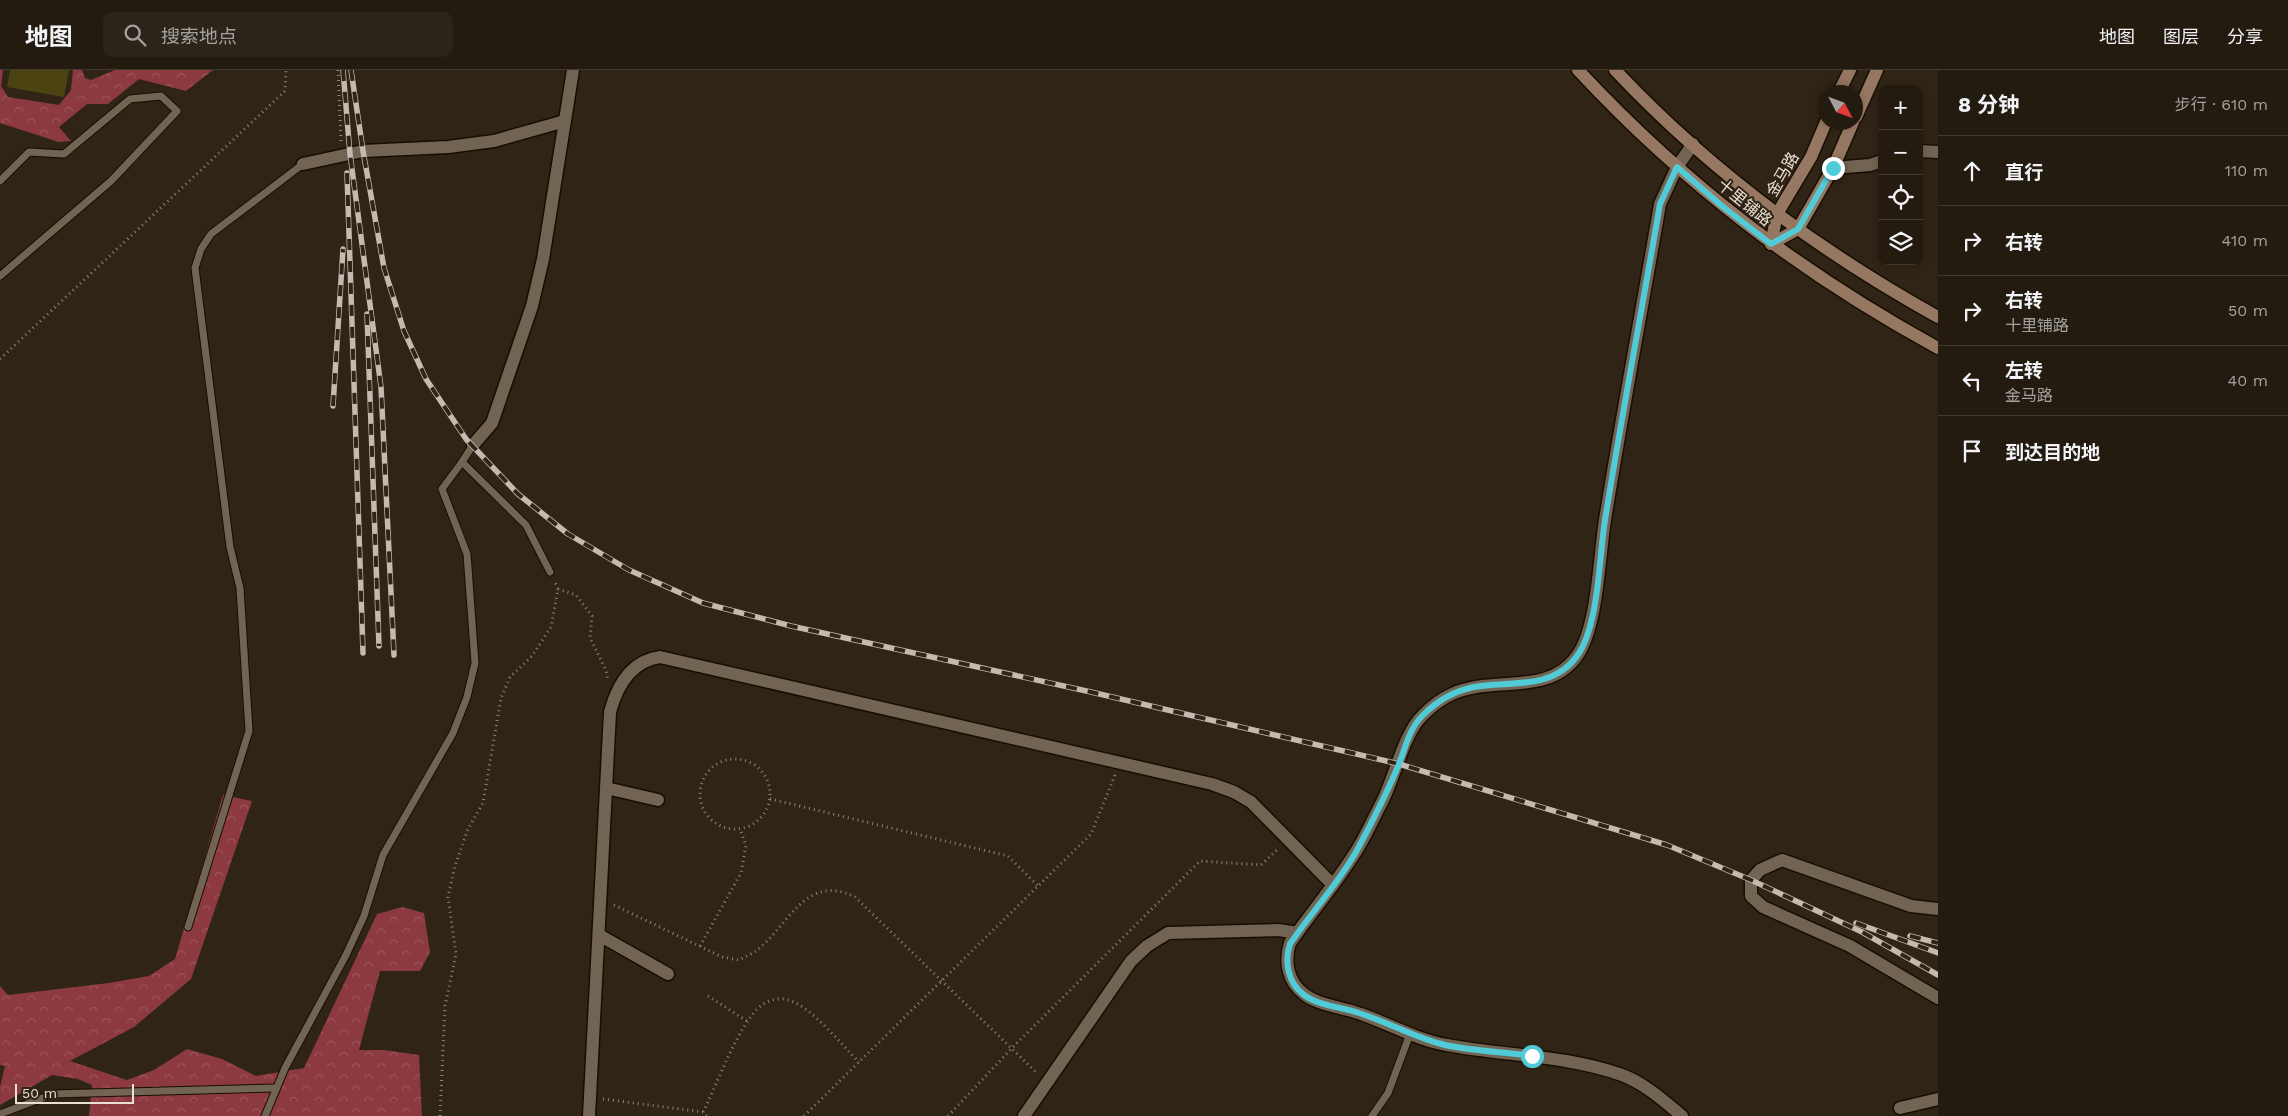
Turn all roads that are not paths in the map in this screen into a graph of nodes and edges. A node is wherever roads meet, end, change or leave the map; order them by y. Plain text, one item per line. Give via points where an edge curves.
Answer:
1 (573, 70) edge
2 (1578, 70) edge
3 (1615, 70) edge
4 (1850, 70) edge
5 (1876, 70) edge
6 (1842, 85) edge
7 (1863, 101) edge
8 (565, 122) junction
9 (1822, 130) edge
10 (1850, 130) edge
11 (1693, 144) junction
12 (1923, 151) edge
13 (1938, 152) edge
14 (1878, 162) edge
15 (303, 164) joint
16 (1677, 167) junction
17 (1833, 168) junction
18 (0, 181) edge
19 (1777, 214) junction
20 (1798, 229) junction
21 (1771, 244) junction
22 (0, 276) edge
23 (1938, 317) edge
24 (1938, 348) edge
25 (472, 445) joint
26 (462, 462) junction
27 (550, 572) road end
28 (606, 788) junction
29 (658, 800) dead end
30 (1333, 885) junction
31 (1938, 909) edge
32 (188, 928) dead end
33 (1297, 933) junction
34 (599, 935) junction
35 (668, 974) dead end
36 (1938, 998) edge
37 (1410, 1034) junction
38 (276, 1088) junction
39 (1938, 1098) edge
40 (1900, 1108) dead end
41 (0, 1114) edge
42 (265, 1116) edge
43 (589, 1116) edge
44 (1024, 1116) edge
45 (1372, 1116) edge
46 (1682, 1116) edge

1 - 8 street
2 - 16 main road, 十里铺路
3 - 11 main road, 十里铺路
4 - 6 main road
5 - 7 main road
8 - 15 street via 494,141 363,151
8 - 25 street via 544,259 532,306 492,424
9 - 19 main road, 金马路
10 - 17 main road
11 - 16 street
11 - 19 main road, 十里铺路
12 - 13 street
14 - 17 street
15 - 32 lane via 211,234 201,249 195,268 230,548 240,588 249,731
16 - 21 main road, 十里铺路
16 - 30 street via 1660,204 1604,523 1595,598 1579,654 1556,677 1459,692 1421,716 1404,745 1383,800 1354,855
17 - 20 main road
18 - 22 lane via 29,152 64,154 130,99 161,96 177,111 111,181
19 - 20 main road, 十里铺路
19 - 21 main road, 金马路
20 - 21 main road
20 - 23 main road, 十里铺路
21 - 24 main road, 十里铺路
25 - 26 lane
26 - 27 lane via 526,525
26 - 38 lane via 442,489 467,554 475,664 467,697 453,733 383,855 364,916
28 - 29 street
28 - 30 street via 609,720 616,690 646,659 660,657 1212,784 1251,802
28 - 34 street
30 - 33 street
31 - 36 street via 1911,906 1782,860 1760,870 1751,880 1751,896 1763,908 1850,946
33 - 37 street via 1287,953 1287,967 1290,978 1304,995
33 - 44 street via 1279,930 1168,933 1147,946 1131,961
34 - 35 street
34 - 43 street
37 - 45 lane via 1388,1093
37 - 46 street via 1446,1045 1532,1056 1615,1073 1648,1090
38 - 41 lane via 53,1094
38 - 42 lane
39 - 40 street

